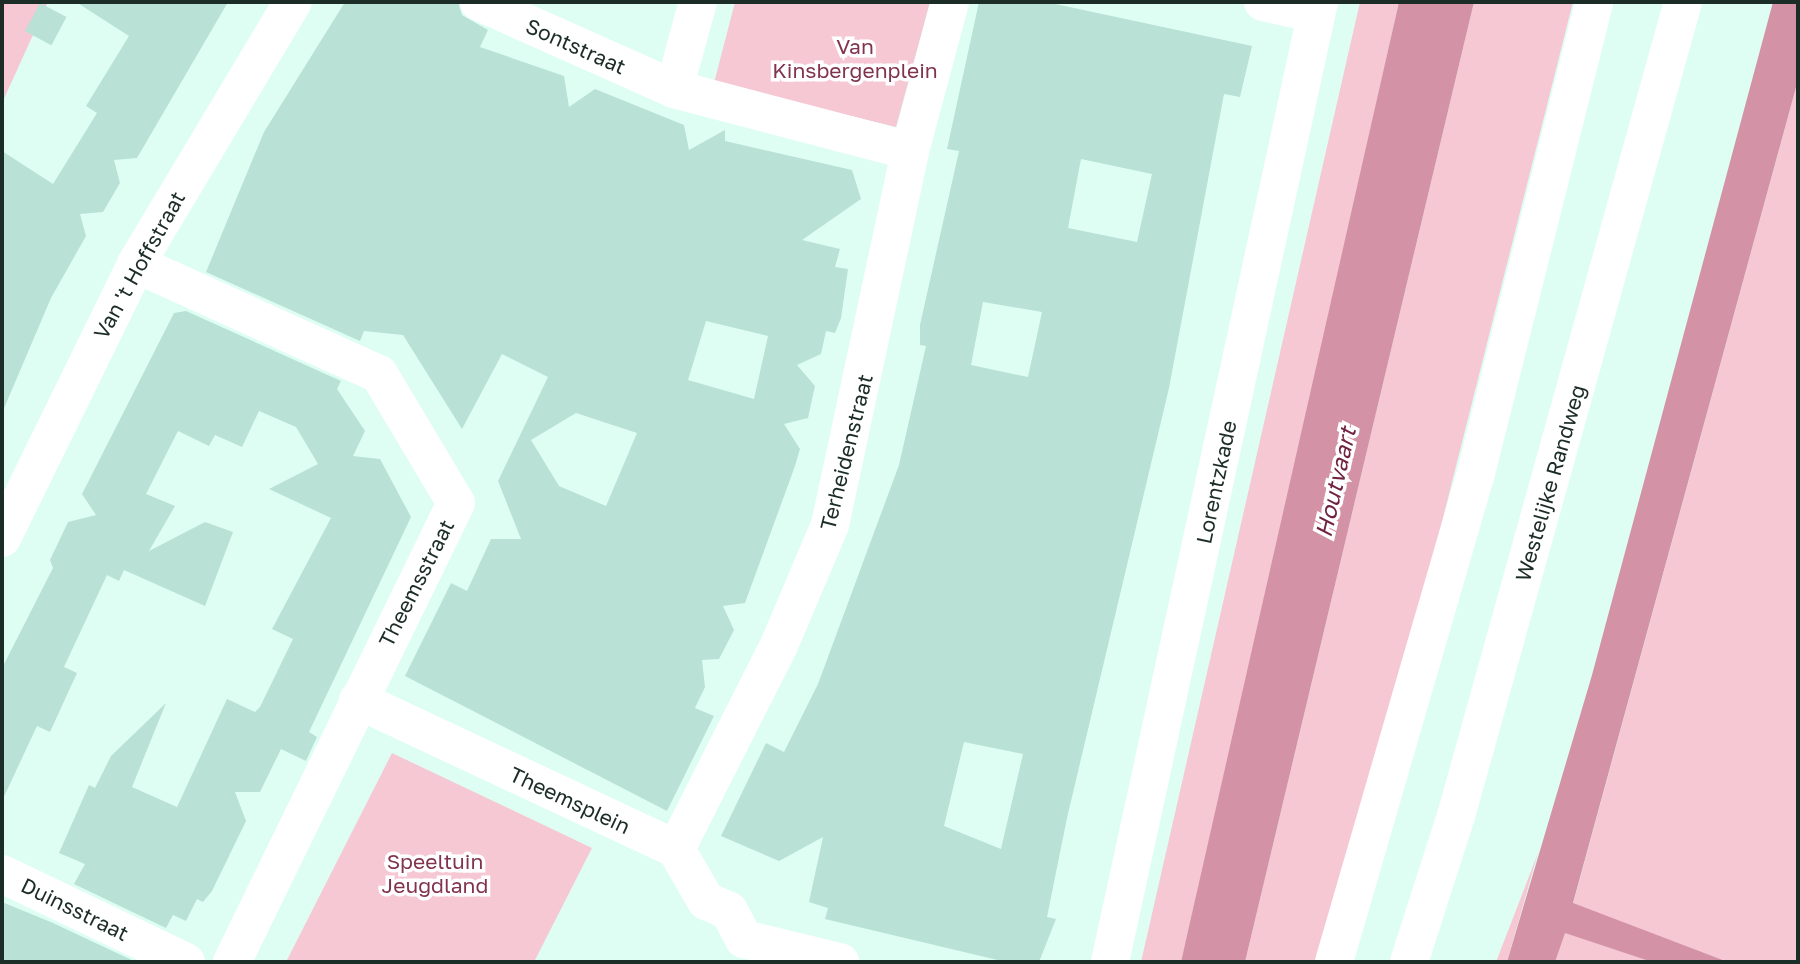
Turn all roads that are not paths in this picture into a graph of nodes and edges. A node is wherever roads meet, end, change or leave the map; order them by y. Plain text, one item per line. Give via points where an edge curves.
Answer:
1 (293, 2) edge
2 (479, 2) edge
3 (698, 2) edge
4 (950, 2) edge
5 (1264, 2) edge
6 (1594, 2) edge
7 (1683, 2) edge
8 (1317, 8) edge
9 (674, 89) junction
10 (910, 151) junction
11 (136, 264) junction
12 (2, 538) edge
13 (358, 700) junction
14 (676, 849) junction
15 (2, 874) edge
16 (738, 951) edge
17 (186, 962) edge
18 (232, 962) edge
19 (840, 962) edge
20 (1110, 962) edge
21 (1334, 962) edge
22 (1409, 962) edge

1 - 11 street, Van 't Hoffstraat
2 - 9 street, Sontstraat
3 - 9 street
4 - 10 street
5 - 8 street
6 - 21 street via 1476,473
7 - 22 street, Westelijke Randweg via 1456,816
8 - 20 street, Lorentzkade
9 - 10 street
10 - 14 street, Terheidenstraat via 830,525 779,645
11 - 12 street, Van 't Hoffstraat
11 - 13 street, Theemsstraat via 379,374 456,503
13 - 14 street, Theemsplein
13 - 18 street, Theemsstraat
14 - 16 street via 706,901 729,911
15 - 17 street, Duinsstraat
16 - 19 street

